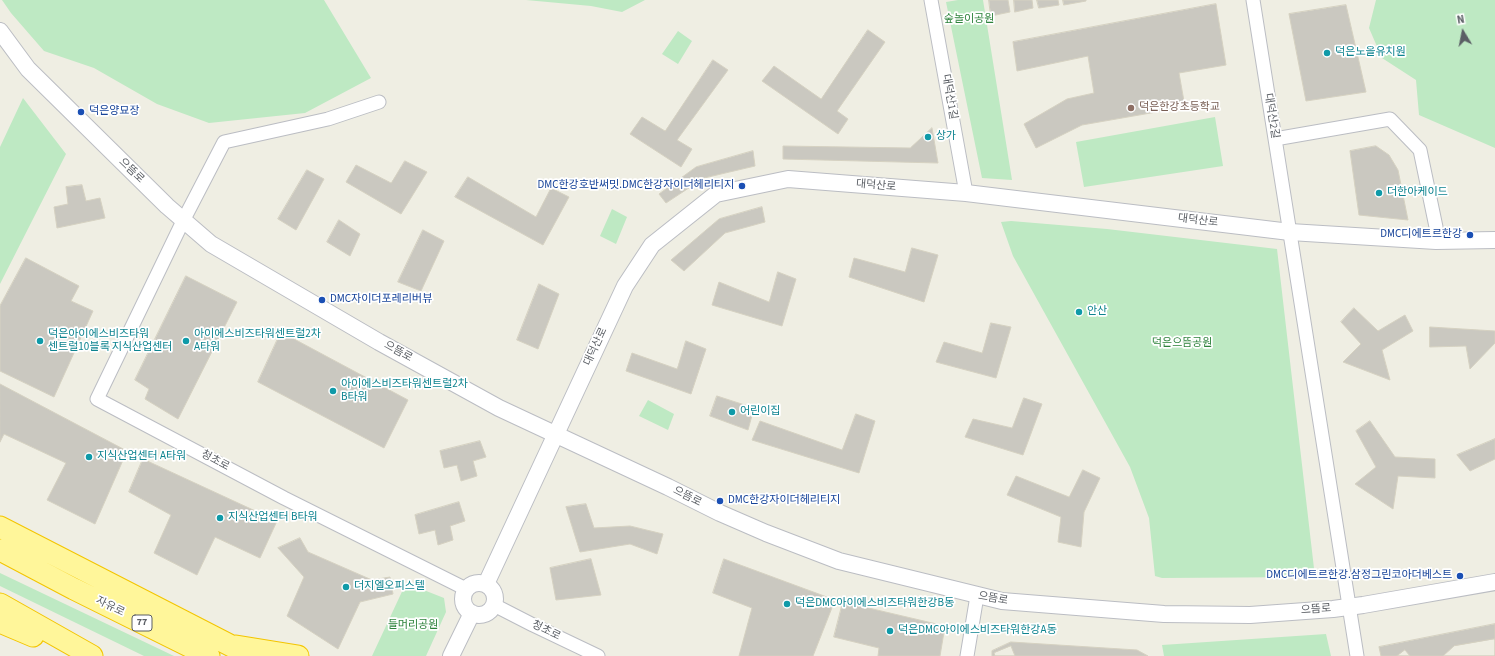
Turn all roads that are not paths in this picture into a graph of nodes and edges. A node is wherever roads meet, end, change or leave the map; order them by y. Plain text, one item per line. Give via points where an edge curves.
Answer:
1 (931, 0) edge
2 (1253, 0) edge
3 (3, 36) edge
4 (379, 102) dead end
5 (1275, 139) junction
6 (966, 193) junction
7 (182, 220) junction
8 (1290, 232) junction
9 (1495, 240) edge
10 (1436, 241) junction
11 (555, 435) junction
12 (0, 528) edge
13 (0, 550) edge
14 (0, 557) edge
15 (1495, 582) edge
16 (486, 584) junction
17 (74, 589) junction
18 (466, 589) junction
19 (977, 596) junction
20 (494, 604) junction
21 (0, 606) edge
22 (1349, 607) junction
23 (472, 613) junction
24 (0, 622) edge
25 (230, 645) junction
26 (81, 656) edge
27 (92, 656) edge
28 (209, 656) edge
29 (251, 656) edge
30 (298, 656) edge
31 (451, 656) edge
32 (598, 656) edge
33 (967, 656) edge
34 (1357, 656) edge

1 - 6 street, 대덕산1길
2 - 5 street, 대덕산2길
3 - 7 street, 으뜸로 via 33,74
4 - 7 street via 328,120 224,142
5 - 8 street, 대덕산2길
5 - 10 street via 1390,119 1420,150 1436,227
6 - 8 street, 대덕산로
6 - 11 street, 대덕산로 via 788,179 716,194 652,245 617,301
7 - 11 street, 으뜸로 via 211,244 379,342 499,408
7 - 18 street, 청초로 via 97,399 284,498
8 - 10 street, 대덕산로
8 - 22 street, 대덕산2길
9 - 10 street, 대덕산로
11 - 16 street, 대덕산로
11 - 19 street, 으뜸로 via 720,513 802,547 839,561
12 - 25 highway
13 - 17 highway, 자유로 / 77
14 - 17 highway, 자유로 / 77
15 - 22 street, 으뜸로
16 - 18 street via 475,583
16 - 20 street via 493,590
17 - 28 highway, 자유로 / 77
18 - 23 street via 464,605
19 - 22 street, 으뜸로 via 1002,601 1164,614 1250,615
19 - 33 street
20 - 23 street via 488,613
20 - 32 street, 청초로
21 - 27 highway
22 - 34 street
23 - 31 street
24 - 26 highway
25 - 29 highway
25 - 30 highway

